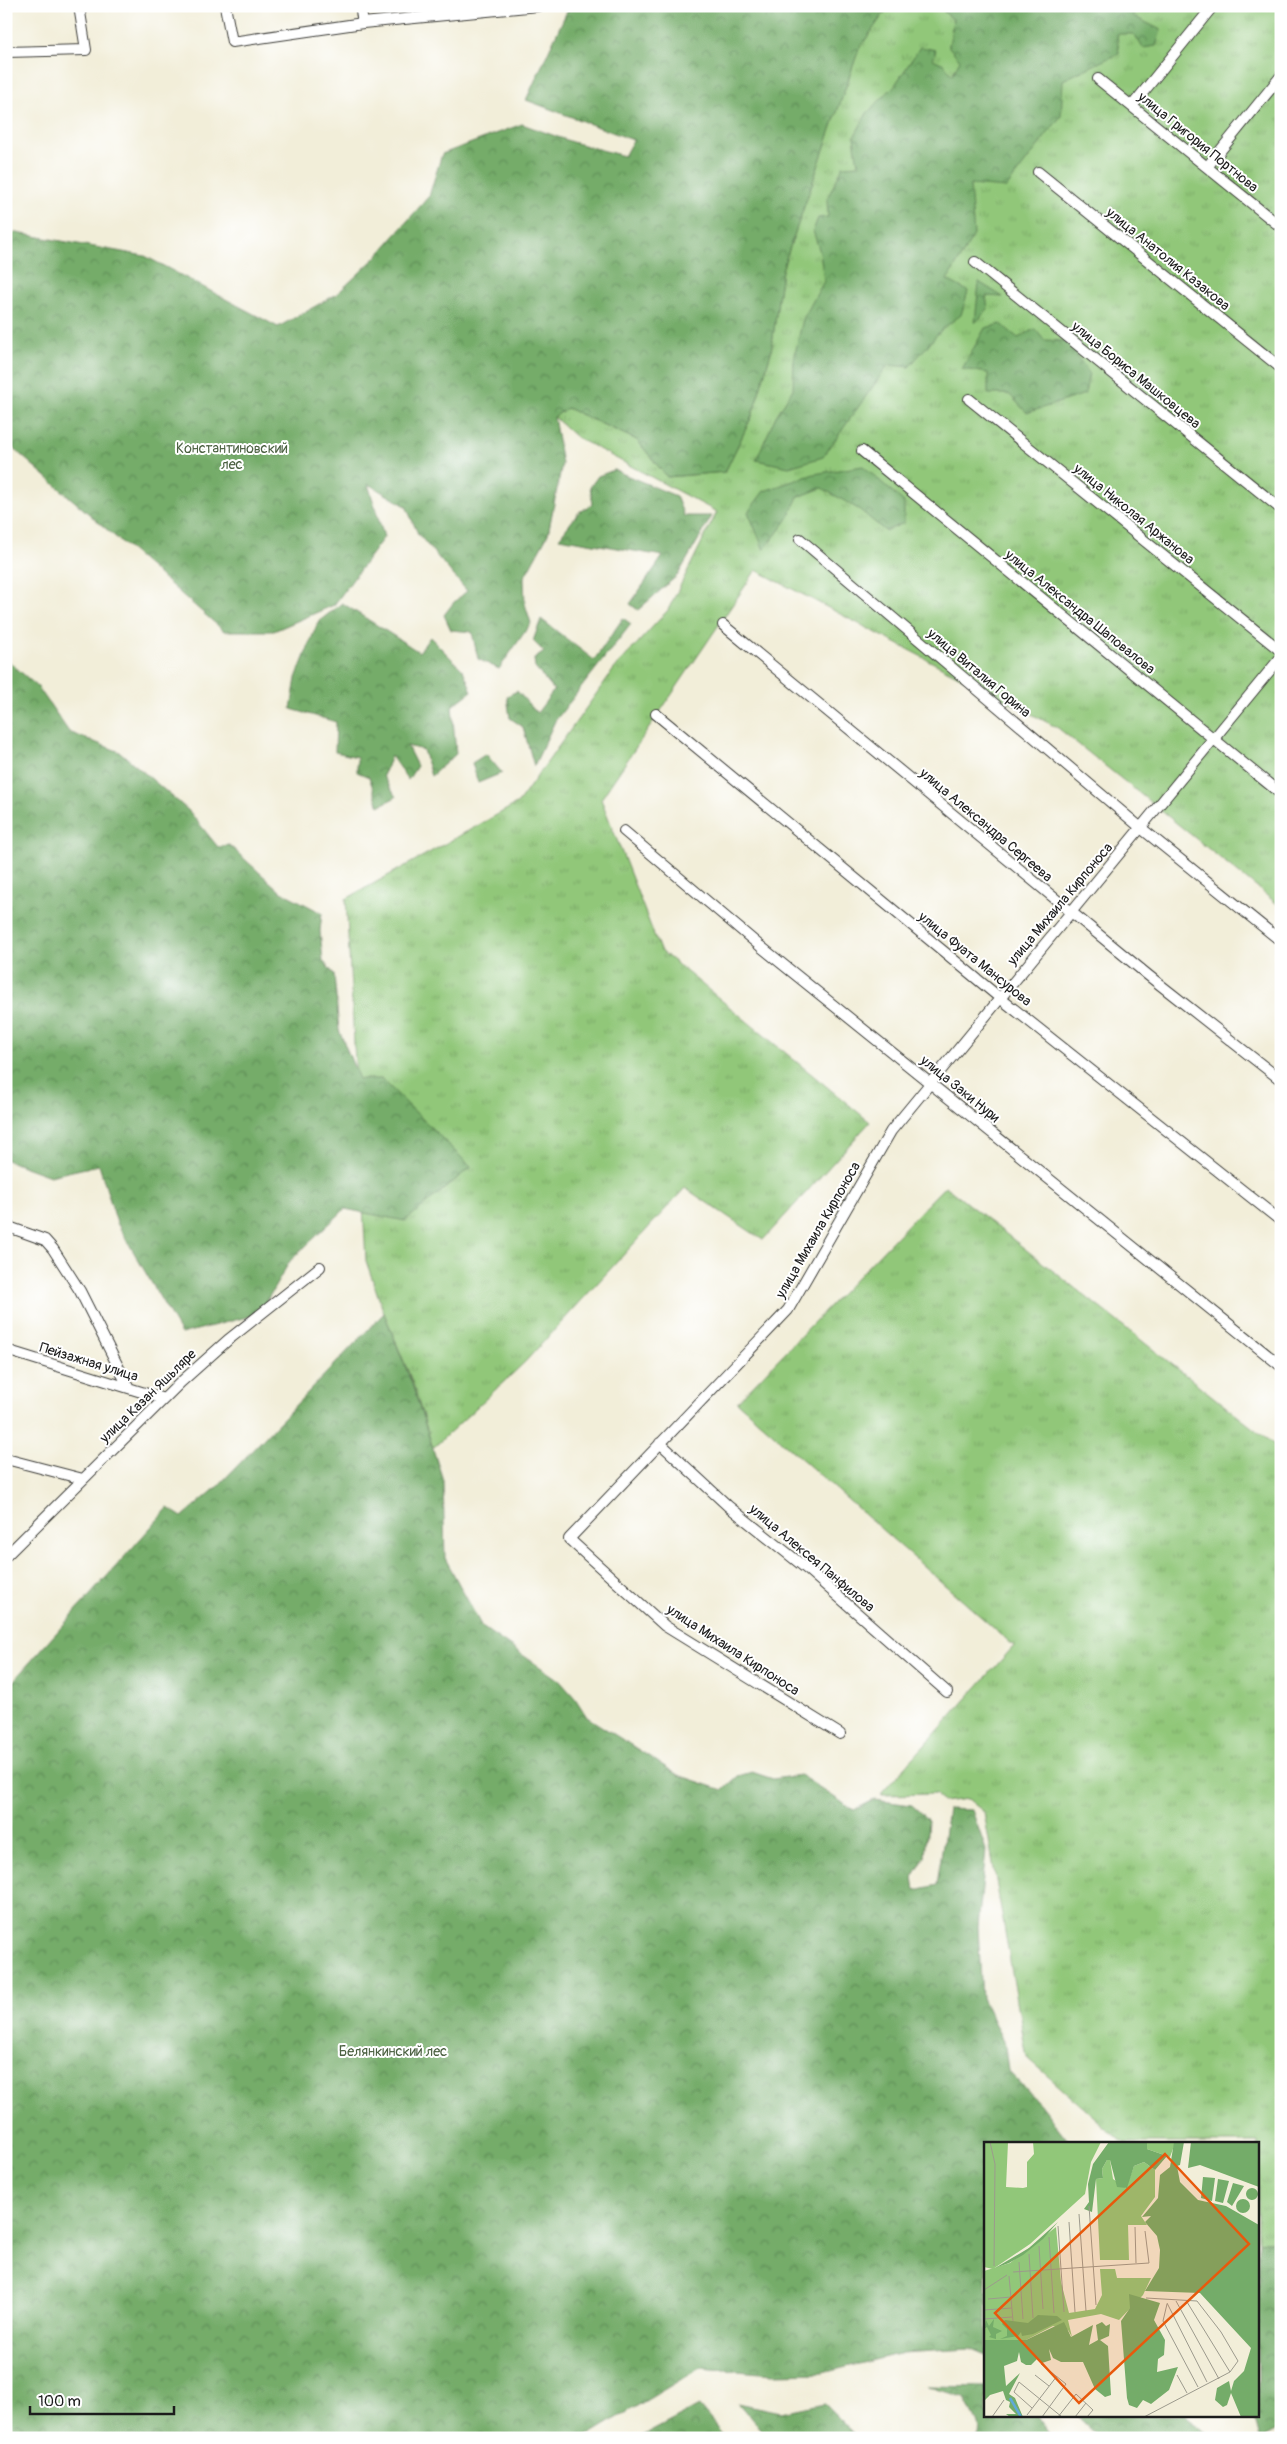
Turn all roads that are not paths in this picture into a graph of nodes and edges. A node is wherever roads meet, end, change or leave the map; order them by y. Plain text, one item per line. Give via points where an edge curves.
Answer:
1 (79, 6) edge
2 (225, 6) edge
3 (360, 6) edge
4 (538, 6) edge
5 (1213, 6) edge
6 (363, 23) junction
7 (6, 52) edge
8 (1281, 76) edge
9 (1098, 79) dead end
10 (1132, 106) junction
11 (1207, 167) junction
12 (1038, 172) dead end
13 (1281, 227) edge
14 (975, 262) dead end
15 (1281, 368) edge
16 (969, 399) dead end
17 (862, 452) dead end
18 (1281, 509) edge
19 (800, 539) dead end
20 (723, 625) dead end
21 (1281, 651) edge
22 (1281, 657) edge
23 (656, 714) dead end
24 (1213, 739) junction
25 (1281, 794) edge
26 (1141, 828) junction
27 (624, 831) dead end
28 (1070, 912) junction
29 (1281, 942) edge
30 (1000, 998) junction
31 (1281, 1080) edge
32 (930, 1082) junction
33 (1281, 1221) edge
34 (6, 1226) edge
35 (320, 1267) dead end
36 (6, 1350) edge
37 (1281, 1366) edge
38 (129, 1388) junction
39 (164, 1399) junction
40 (660, 1443) junction
41 (6, 1459) edge
42 (83, 1478) junction
43 (6, 1556) edge
44 (947, 1692) dead end
45 (840, 1734) dead end

1 - 7 street via 86,50
2 - 6 street via 232,42
3 - 6 street
4 - 6 street
5 - 10 street
8 - 11 street
9 - 10 street, улица Григория Портнова
10 - 11 street, улица Григория Портнова
11 - 13 street, улица Григория Портнова
12 - 15 street, улица Анатолия Казакова
14 - 18 street, улица Бориса Машковцева
16 - 21 street, улица Николая Аржанова
17 - 24 street, улица Александра Шаповалова
19 - 26 street, улица Виталия Горина
20 - 28 street, улица Александра Сергеева
22 - 24 street, улица Михаила Кирпоноса
23 - 30 street, улица Фуата Мансурова
24 - 25 street, улица Александра Шаповалова
24 - 26 street, улица Михаила Кирпоноса
26 - 28 street, улица Михаила Кирпоноса
26 - 29 street, улица Виталия Горина
27 - 32 street, улица Заки Нури via 760,946
28 - 30 street, улица Михаила Кирпоноса
28 - 31 street, улица Александра Сергеева
30 - 32 street, улица Михаила Кирпоноса
30 - 33 street, улица Фуата Мансурова
32 - 37 street, улица Заки Нури
32 - 40 street, улица Михаила Кирпоноса via 891,1131 788,1310
34 - 38 street, улица Казан Яшьляре via 45,1240 53,1249 80,1292
35 - 39 street, улица Казан Яшьляре via 228,1340
36 - 38 street, Пейзажная улица
38 - 39 street, Пейзажная улица
39 - 42 street, улица Казан Яшьляре
40 - 44 street, улица Алексея Панфилова via 728,1506 807,1569
40 - 45 street, улица Михаила Кирпоноса via 569,1539 665,1626
41 - 42 street
42 - 43 street, улица Казан Яшьляре

